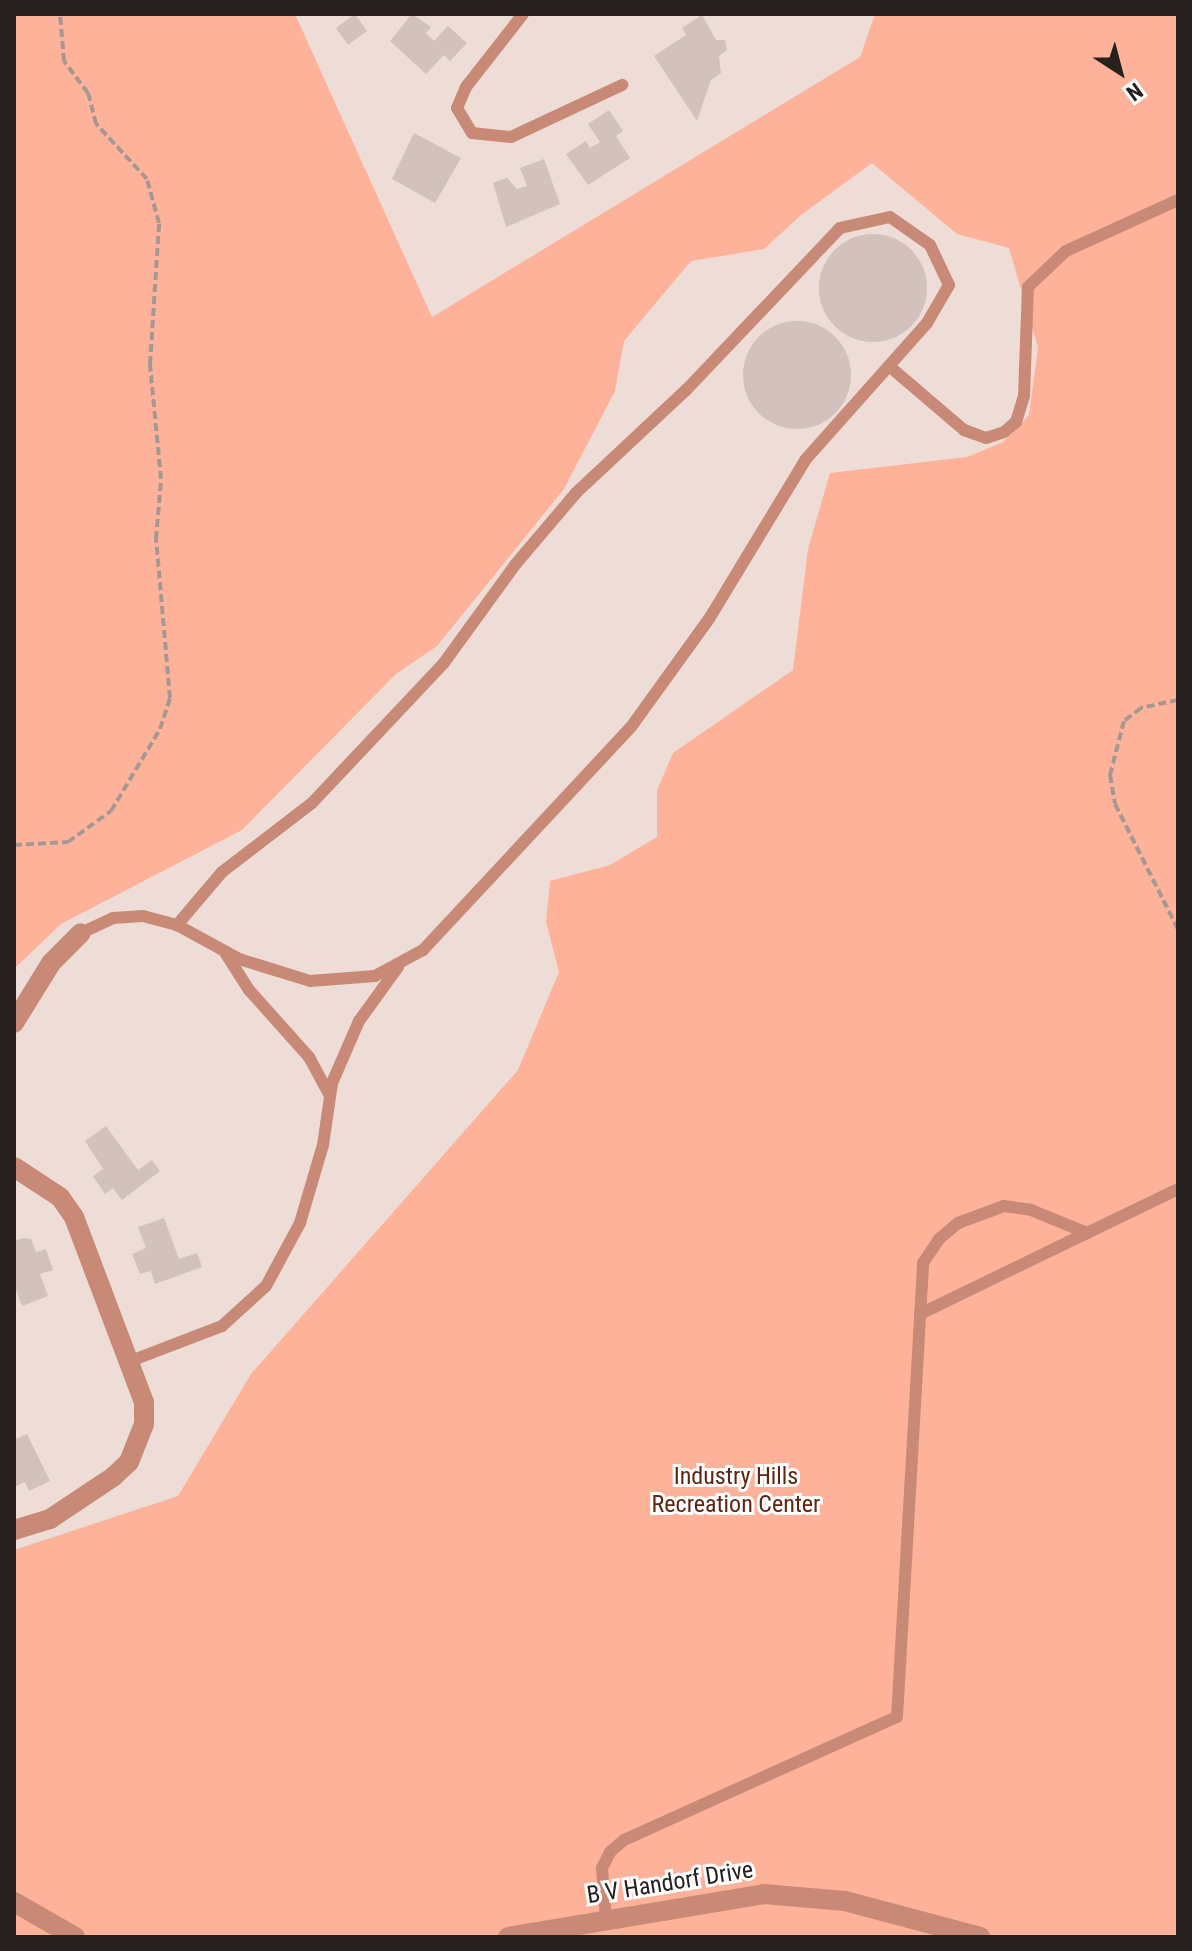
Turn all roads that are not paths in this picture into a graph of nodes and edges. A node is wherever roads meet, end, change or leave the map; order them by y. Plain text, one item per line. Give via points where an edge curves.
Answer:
1 (523, 14) edge
2 (622, 85) dead end
3 (1178, 200) edge
4 (889, 366) junction
5 (177, 925) junction
6 (81, 933) joint
7 (224, 950) junction
8 (400, 965) junction
9 (14, 1023) edge
10 (330, 1096) junction
11 (14, 1167) edge
12 (1178, 1189) edge
13 (1087, 1233) junction
14 (920, 1314) junction
15 (128, 1362) junction
16 (14, 1530) edge
17 (14, 1902) edge
18 (606, 1918) junction
19 (75, 1937) edge
20 (508, 1937) edge
21 (980, 1937) edge

1 - 2 lane via 457,108 472,133 511,137
3 - 4 lane via 1066,251 1028,287 1024,396 1016,422 1004,432 986,438 964,430
4 - 5 lane via 927,323 949,285 930,245 890,217 840,228 686,390 576,493 443,664 312,803 222,872
4 - 8 lane via 799,469 709,619 631,727 455,921
5 - 6 lane via 143,916 113,918
5 - 7 lane
6 - 9 street via 51,963
7 - 8 lane via 310,981 375,976
7 - 10 lane via 249,990 309,1057
8 - 10 lane via 359,1021
10 - 15 lane via 323,1145 300,1223 266,1286 222,1326
11 - 15 street via 60,1197 74,1217
12 - 13 lane
13 - 14 lane
13 - 14 lane via 1031,1210 1004,1206 958,1223 923,1263
14 - 18 lane via 897,1717 624,1840 602,1868
15 - 16 street via 144,1402 144,1424 129,1462 50,1519
17 - 19 street
18 - 20 street, B V Handorf Drive
18 - 21 street, B V Handorf Drive via 764,1894 845,1901

